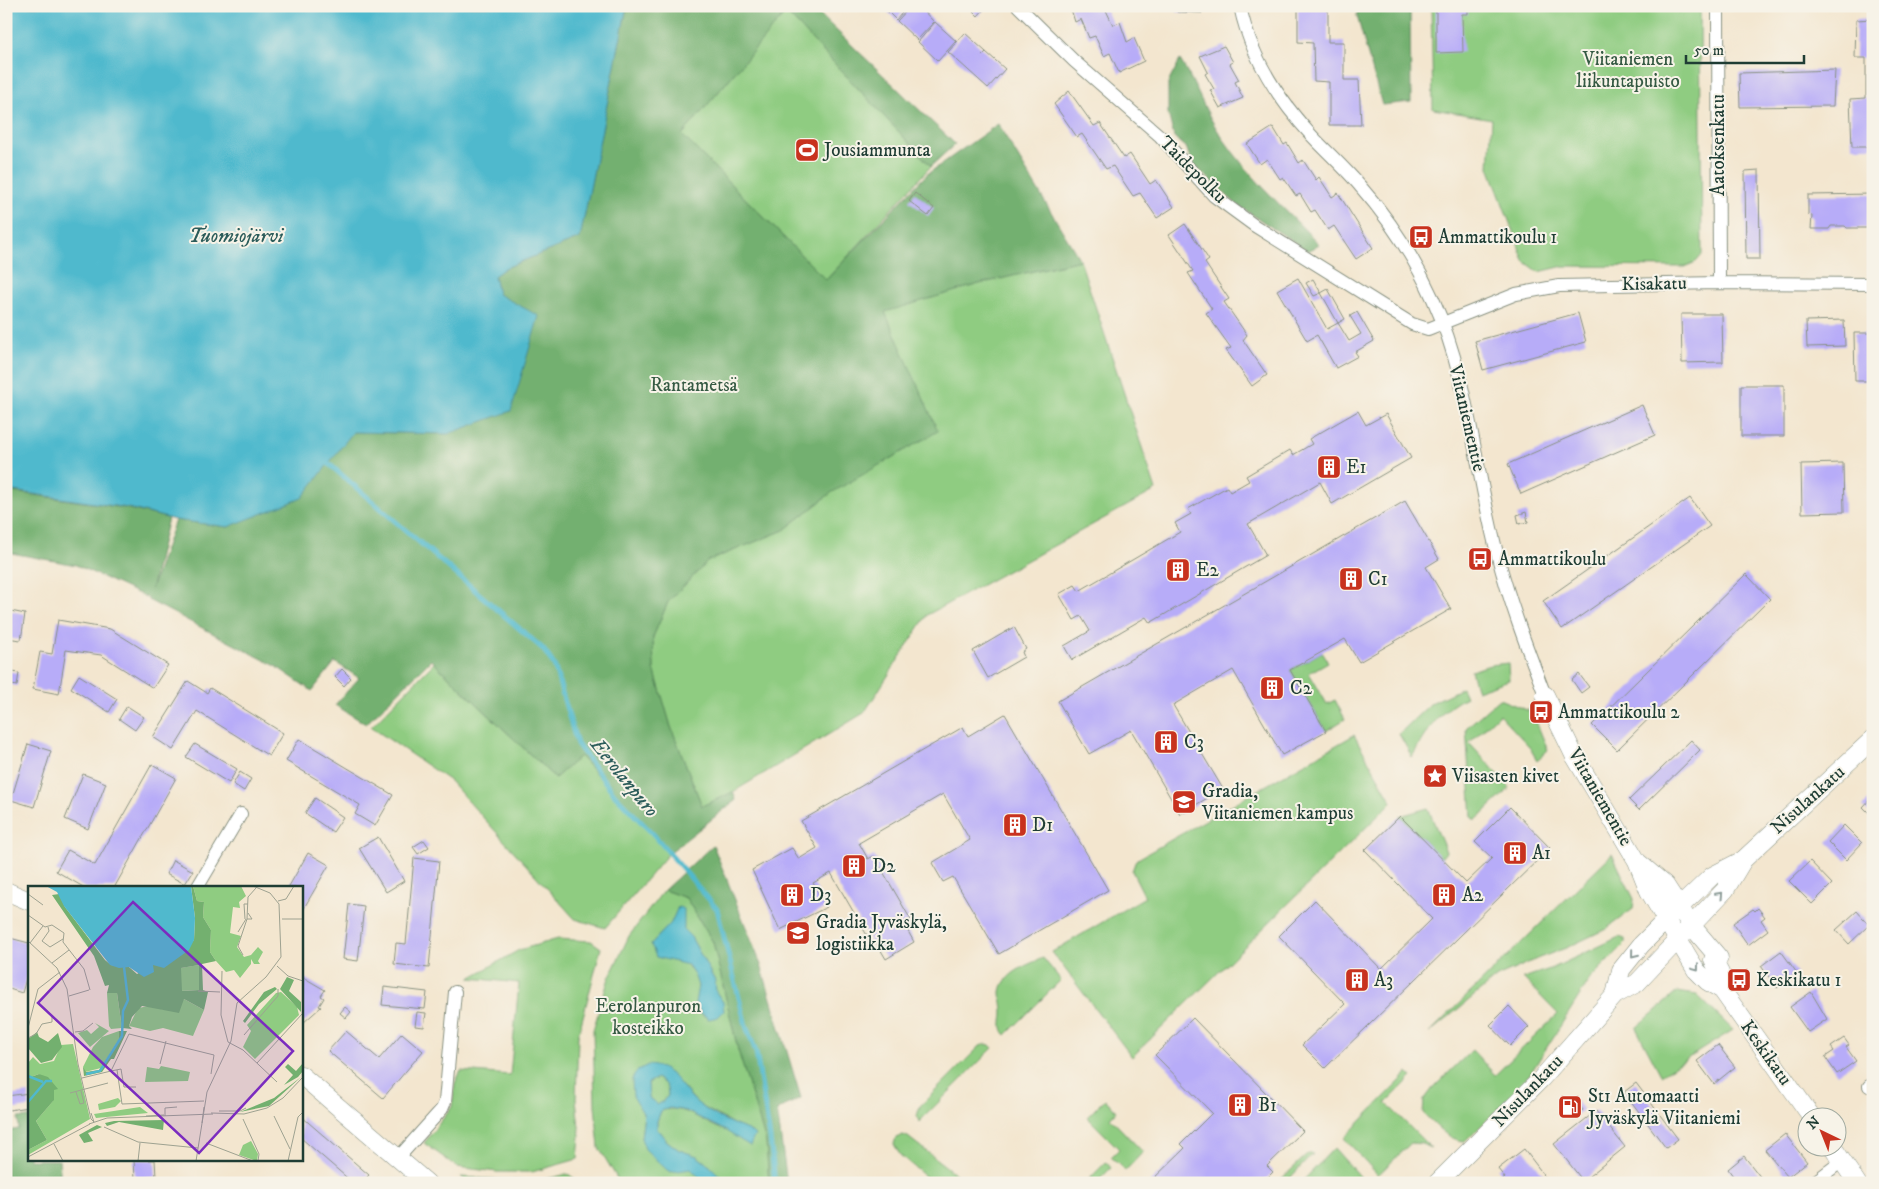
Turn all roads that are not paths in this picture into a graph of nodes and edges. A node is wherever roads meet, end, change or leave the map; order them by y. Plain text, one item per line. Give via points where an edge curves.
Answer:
1 (1018, 6) edge
2 (1240, 6) edge
3 (1718, 6) edge
4 (1720, 283) junction
5 (1873, 284) edge
6 (1442, 323) junction
7 (1545, 695) joint
8 (1873, 739) edge
9 (241, 814) dead end
10 (1743, 860) junction
11 (1637, 861) junction
12 (198, 886) edge
13 (1680, 907) junction
14 (1666, 920) junction
15 (1691, 925) junction
16 (1678, 940) junction
17 (1722, 990) junction
18 (455, 992) dead end
19 (1615, 995) junction
20 (302, 1076) edge
21 (1804, 1106) edge
22 (1838, 1156) edge
23 (398, 1158) junction
24 (1842, 1162) junction
25 (427, 1183) edge
26 (1437, 1183) edge
27 (1813, 1183) edge
28 (1857, 1183) edge

1 - 6 street, Taidepolku via 1074,61 1160,136 1214,196 1255,226 1412,324 1428,328
2 - 6 street, Viitaniementie via 1244,26 1264,73 1284,102 1386,217 1407,248
3 - 4 street, Aatoksenkatu
4 - 5 street, Kisakatu
4 - 6 street, Kisakatu via 1559,286 1516,294
6 - 7 street, Viitaniementie via 1460,380 1496,552
7 - 11 street, Viitaniementie via 1575,757
8 - 10 street, Nisulankatu
9 - 12 street
10 - 13 street, Nisulankatu via 1712,876
15 -> 10 street, Nisulankatu via 1725,890
11 - 13 street, Viitaniementie via 1665,885
11 - 14 street, Viitaniementie
13 - 14 street, Nisulankatu
13 - 15 street, Viitaniementie
14 - 16 street, Keskikatu
14 -> 19 street, Nisulankatu via 1621,970
15 - 16 street, Nisulankatu
15 - 17 street, Keskikatu via 1719,958 1713,960 1720,973
16 -> 17 street, Keskikatu via 1696,970
16 - 19 street, Nisulankatu via 1637,984
17 - 21 street, Keskikatu
18 - 23 street via 445,1102
19 - 26 street, Nisulankatu via 1541,1079
20 - 23 street
22 - 24 street
23 - 25 street
24 - 27 street
24 - 28 street

